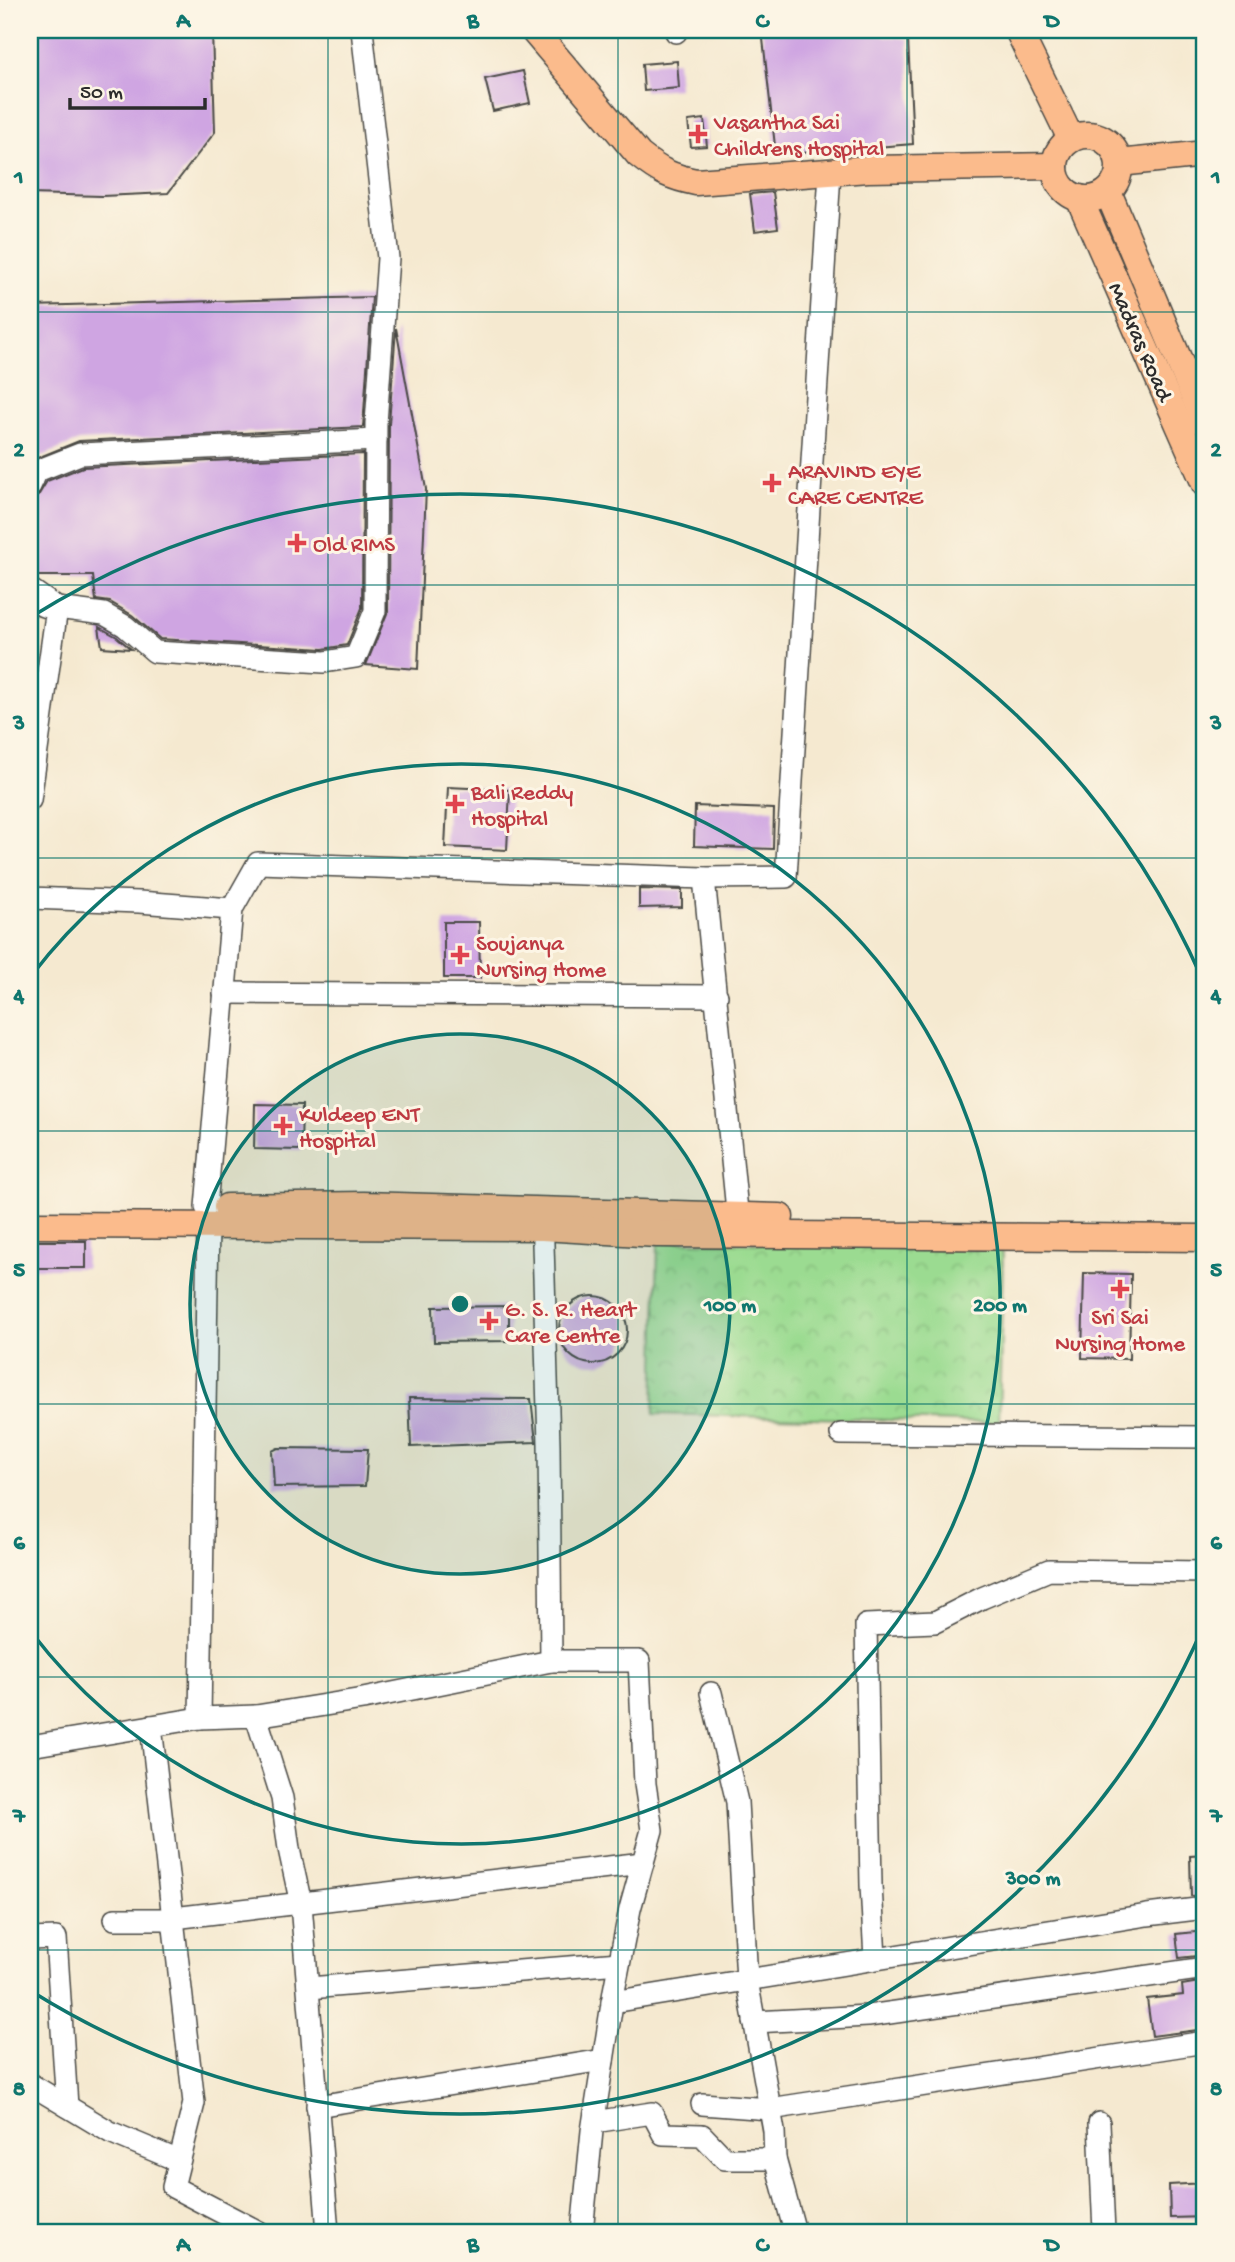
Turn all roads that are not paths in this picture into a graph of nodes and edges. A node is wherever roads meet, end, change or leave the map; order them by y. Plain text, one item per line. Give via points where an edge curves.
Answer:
1 (362, 30) edge
2 (533, 30) edge
3 (1018, 30) edge
4 (1071, 139) junction
5 (1205, 154) edge
6 (1119, 163) junction
7 (1055, 166) junction
8 (830, 173) junction
9 (1108, 191) junction
10 (1079, 198) junction
11 (1205, 422) edge
12 (376, 440) junction
13 (1205, 484) edge
14 (30, 486) edge
15 (30, 589) edge
16 (30, 604) edge
17 (57, 608) junction
18 (30, 800) edge
19 (704, 878) junction
20 (30, 898) edge
21 (232, 909) junction
22 (224, 993) junction
23 (717, 996) junction
24 (30, 1207) edge
25 (207, 1215) junction
26 (542, 1219) junction
27 (1205, 1223) edge
28 (30, 1225) edge
29 (738, 1225) junction
30 (1205, 1238) edge
31 (841, 1434) dead end
32 (1205, 1437) edge
33 (1205, 1572) edge
34 (551, 1661) junction
35 (711, 1693) dead end
36 (256, 1717) junction
37 (200, 1718) junction
38 (151, 1726) junction
39 (30, 1746) edge
40 (643, 1863) junction
41 (301, 1904) junction
42 (1205, 1908) edge
43 (173, 1916) junction
44 (114, 1919) dead end
45 (30, 1939) edge
46 (875, 1959) junction
47 (619, 1963) junction
48 (1205, 1968) edge
49 (747, 1980) junction
50 (309, 1988) junction
51 (612, 2002) junction
52 (754, 2022) junction
53 (1205, 2042) edge
54 (603, 2060) junction
55 (30, 2084) edge
56 (702, 2104) dead end
57 (67, 2106) junction
58 (317, 2106) junction
59 (770, 2109) junction
60 (594, 2122) junction
61 (1099, 2123) dead end
62 (775, 2159) junction
63 (180, 2161) junction
64 (259, 2232) edge
65 (328, 2232) edge
66 (582, 2232) edge
67 (795, 2232) edge
68 (1104, 2232) edge

1 - 12 street via 388,258
2 - 8 main road via 639,155 673,178 696,181
3 - 4 main road
4 - 6 main road via 1102,139
4 - 7 main road
5 - 6 main road
6 - 9 main road
7 - 8 main road
7 - 10 main road via 1061,186
8 - 19 street via 786,877
9 - 10 main road
9 - 11 main road
10 - 13 main road, Madras Road
12 - 14 street via 80,454 37,471
12 - 17 street via 375,611 356,657 324,663 155,652 104,614
15 - 17 street
16 - 17 street
17 - 18 street
19 - 21 street via 258,863
19 - 23 street
20 - 21 street
21 - 22 street
22 - 23 street
22 - 25 street
23 - 29 street
24 - 25 main road
25 - 26 main road
25 - 28 main road
25 - 37 street
26 - 29 main road via 657,1234
26 - 34 street
27 - 29 main road
29 - 30 main road
31 - 32 street
33 - 46 street via 1049,1570 935,1622 866,1625
34 - 36 street
34 - 40 street via 639,1661 652,1830
35 - 49 street via 737,1802
36 - 37 street
36 - 41 street via 282,1798
37 - 38 street
38 - 39 street
38 - 43 street
40 - 41 street
40 - 47 street
41 - 43 street
41 - 50 street
42 - 46 street
43 - 44 street
43 - 63 street via 194,2103
45 - 57 street via 56,1938
46 - 49 street
47 - 50 street
47 - 51 street
48 - 52 street via 869,2016
49 - 51 street
49 - 52 street
50 - 58 street
51 - 54 street
52 - 59 street
53 - 59 street
54 - 58 street
54 - 60 street
55 - 57 street
56 - 59 street
57 - 63 street via 110,2132
58 - 65 street
59 - 62 street
60 - 62 street via 652,2113 663,2134 702,2135 725,2158
60 - 66 street
61 - 68 street
62 - 67 street
63 - 64 street via 173,2187

